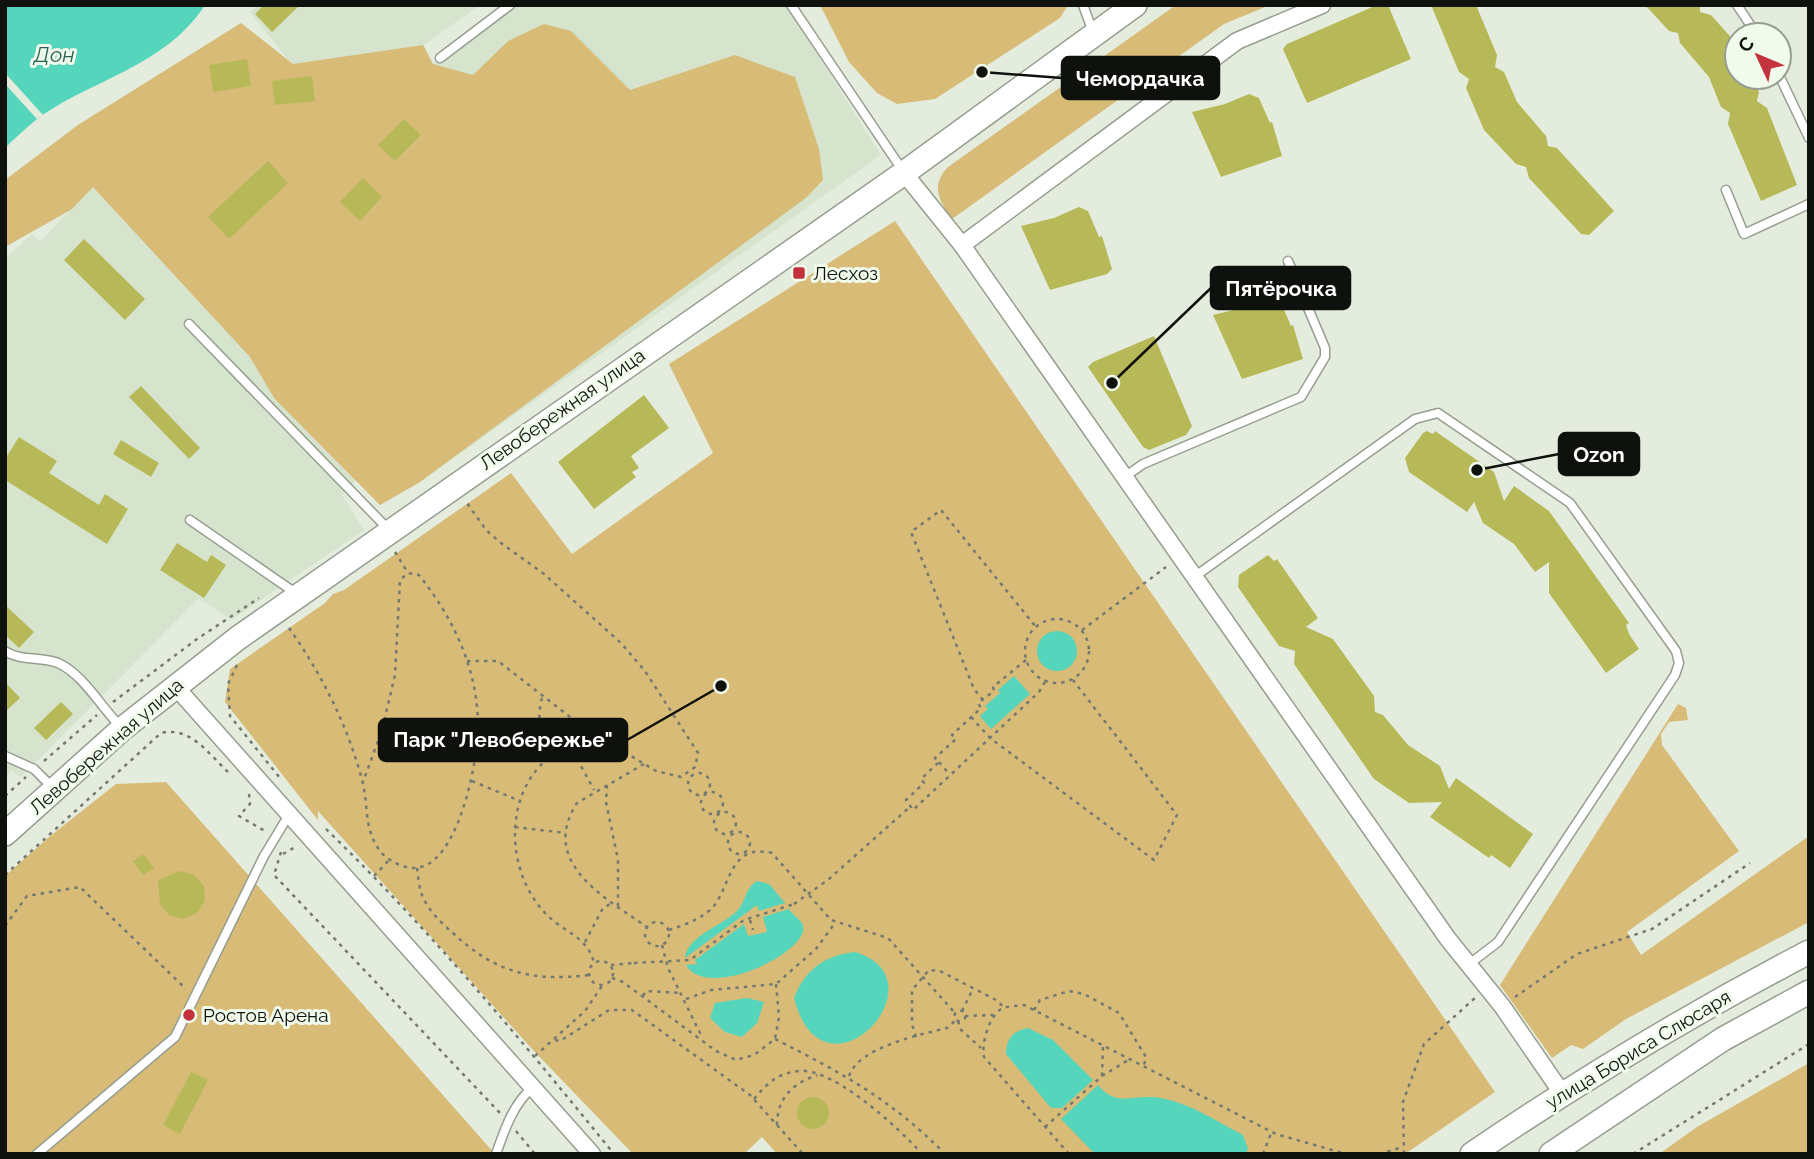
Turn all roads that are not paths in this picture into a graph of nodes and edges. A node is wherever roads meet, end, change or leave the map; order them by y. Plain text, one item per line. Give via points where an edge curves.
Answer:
1 (510, 5) edge
2 (791, 5) edge
3 (1083, 5) edge
4 (1135, 5) edge
5 (1322, 5) edge
6 (1737, 5) edge
7 (1748, 21) edge
8 (1094, 35) junction
9 (440, 58) dead end
10 (1787, 91) edge
11 (1809, 138) edge
12 (904, 173) junction
13 (1726, 190) dead end
14 (1809, 204) edge
15 (962, 245) junction
16 (1288, 261) dead end
17 (189, 324) dead end
18 (1124, 478) junction
19 (190, 520) dead end
20 (391, 540) junction
21 (1194, 577) junction
22 (290, 589) junction
23 (5, 651) edge
24 (174, 685) junction
25 (122, 729) junction
26 (5, 756) edge
27 (54, 789) junction
28 (290, 813) junction
29 (5, 834) edge
30 (1809, 952) edge
31 (1468, 965) junction
32 (1809, 992) edge
33 (533, 1087) junction
34 (1562, 1093) junction
35 (37, 1154) edge
36 (496, 1154) edge
37 (592, 1154) edge
38 (1472, 1154) edge
39 (1551, 1154) edge

1 - 9 lane
2 - 12 lane
3 - 8 lane
4 - 8 main road, Левобережная улица
5 - 15 street via 1237,41
6 - 7 lane
8 - 12 main road, Левобережная улица
10 - 11 lane
12 - 15 street
12 - 20 main road, Левобережная улица
13 - 14 lane via 1744,234
15 - 18 street
16 - 18 lane via 1325,348 1307,393 1143,464
17 - 20 lane
18 - 21 street
19 - 22 lane
20 - 22 main road, Левобережная улица
21 - 31 street
21 - 31 lane via 1415,419 1438,413 1570,503 1676,651 1675,675 1498,942
22 - 24 main road, Левобережная улица
23 - 25 lane via 16,658 61,664
24 - 25 main road, Левобережная улица
24 - 28 street
25 - 27 main road, Левобережная улица
26 - 27 lane via 34,769
27 - 29 main road, Левобережная улица
28 - 33 street
28 - 35 lane via 175,1037
30 - 34 main road, улица Бориса Слюсаря via 1705,1006
31 - 34 street
32 - 39 main road, улица Бориса Слюсаря via 1723,1039
33 - 36 lane via 508,1121
33 - 37 street
34 - 38 main road, улица Бориса Слюсаря

